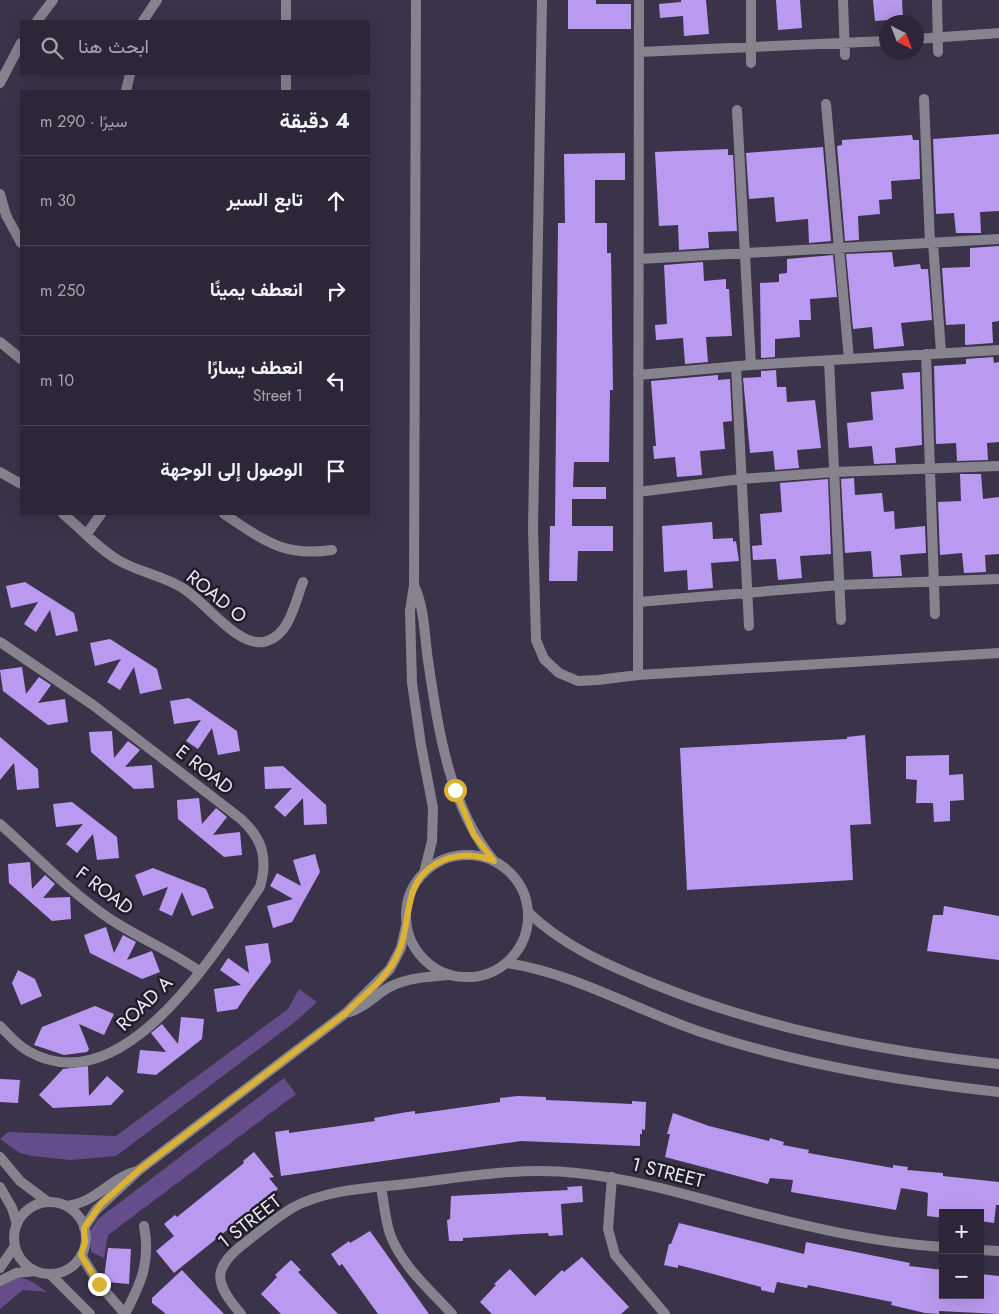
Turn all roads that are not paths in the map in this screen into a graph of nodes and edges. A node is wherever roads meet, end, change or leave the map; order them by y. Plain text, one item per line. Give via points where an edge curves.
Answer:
1 (53, 0) edge
2 (156, 0) edge
3 (416, 0) edge
4 (542, 0) edge
5 (639, 0) edge
6 (751, 0) edge
7 (843, 0) edge
8 (937, 0) edge
9 (283, 1) edge
10 (38, 20) edge
11 (144, 20) edge
12 (286, 20) edge
13 (999, 33) edge
14 (938, 37) junction
15 (924, 38) edge
16 (879, 43) edge
17 (20, 45) edge
18 (751, 49) junction
19 (845, 50) junction
20 (639, 52) junction
21 (938, 52) dead end
22 (751, 63) dead end
23 (130, 75) edge
24 (286, 75) edge
25 (0, 83) edge
26 (126, 90) edge
27 (286, 90) edge
28 (924, 99) dead end
29 (826, 104) dead end
30 (737, 110) dead end
31 (0, 194) edge
32 (999, 239) edge
33 (20, 241) edge
34 (932, 243) junction
35 (839, 248) junction
36 (745, 253) junction
37 (638, 259) junction
38 (0, 342) edge
39 (999, 350) edge
40 (941, 352) junction
41 (926, 354) junction
42 (20, 358) edge
43 (849, 359) junction
44 (829, 361) junction
45 (751, 365) junction
46 (736, 366) junction
47 (638, 375) junction
48 (999, 466) edge
49 (930, 469) junction
50 (0, 472) edge
51 (834, 472) junction
52 (741, 479) junction
53 (20, 483) edge
54 (638, 492) junction
55 (64, 515) edge
56 (100, 515) edge
57 (226, 515) edge
58 (86, 535) junction
59 (332, 550) dead end
60 (999, 579) edge
61 (303, 582) dead end
62 (934, 583) junction
63 (414, 585) junction
64 (840, 585) junction
65 (747, 591) junction
66 (638, 602) junction
67 (935, 614) dead end
68 (842, 620) dead end
69 (749, 626) dead end
70 (0, 642) edge
71 (999, 653) edge
72 (638, 675) junction
73 (0, 824) edge
74 (494, 861) junction
75 (424, 873) junction
76 (528, 912) junction
77 (406, 926) junction
78 (506, 963) junction
79 (199, 971) junction
80 (451, 975) junction
81 (346, 1013) junction
82 (0, 1026) edge
83 (999, 1064) edge
84 (999, 1092) edge
85 (0, 1157) edge
86 (139, 1170) junction
87 (612, 1177) junction
88 (0, 1187) edge
89 (381, 1187) junction
90 (48, 1202) junction
91 (66, 1206) junction
92 (16, 1224) junction
93 (144, 1226) dead end
94 (84, 1228) junction
95 (15, 1246) junction
96 (939, 1247) edge
97 (984, 1250) edge
98 (999, 1251) edge
99 (81, 1255) junction
100 (0, 1268) edge
101 (36, 1271) junction
102 (50, 1274) junction
103 (0, 1281) edge
104 (90, 1314) edge
105 (125, 1314) edge
106 (241, 1314) edge
107 (452, 1314) edge
108 (665, 1314) edge

1 - 10 street
2 - 11 street
3 - 63 street
4 - 72 street via 533,529 536,640 544,659 559,673 578,680
5 - 20 street
6 - 18 street
7 - 19 street
8 - 14 street
9 - 12 street
13 - 14 street
14 - 15 street
14 - 21 street
16 - 19 street
17 - 25 street
18 - 19 street
18 - 20 street
18 - 22 street
20 - 37 street
23 - 26 street
24 - 27 street
28 - 34 street
29 - 35 street
30 - 36 street
31 - 33 street via 6,215
32 - 34 street
34 - 35 street
34 - 40 street
35 - 36 street
35 - 43 street
36 - 37 street
36 - 45 street
37 - 47 street
38 - 42 street
39 - 40 street
40 - 41 street
41 - 43 street
41 - 49 street
43 - 44 street
44 - 45 street
44 - 51 street
45 - 46 street
46 - 47 street
46 - 52 street
47 - 54 street
48 - 49 street
49 - 51 street
49 - 62 street
50 - 53 street
51 - 52 street
51 - 64 street
52 - 54 street
52 - 65 street
54 - 66 street
55 - 58 street, ROAD O
56 - 58 street
57 - 59 street via 269,544 289,551 311,553
58 - 61 street, ROAD O via 116,559 180,586 243,640 254,643 266,642 285,628
60 - 62 street
62 - 64 street
62 - 67 street
63 - 74 street via 421,601 434,697 455,790 474,835
63 - 75 street via 410,611 412,683 433,808 432,841
64 - 65 street
64 - 68 street
65 - 66 street
65 - 69 street
66 - 72 street
70 - 79 street, E ROAD via 93,705 170,764 241,819 260,842 264,857 260,887
71 - 72 street
73 - 79 street, F ROAD via 92,906
74 - 75 street via 478,856 455,856
74 - 76 street via 516,880
75 - 77 street via 408,903
76 - 78 street via 523,940
76 - 83 street via 576,950 644,980 728,1011 840,1041
77 - 80 street via 422,957
77 - 81 street via 401,948 390,969
78 - 80 street via 496,970 474,976
78 - 84 street via 566,977 700,1031 813,1062 856,1072
79 - 82 street, ROAD A via 149,1028 112,1054 95,1060 77,1062 43,1058 16,1042
80 - 81 street via 399,983 382,991 359,1009
81 - 86 street
85 - 90 street via 20,1181
86 - 91 street via 123,1176 86,1201
86 - 94 street via 101,1204
87 - 89 street, 1 STREET via 574,1172 499,1172
87 - 96 street, 1 STREET via 842,1233
87 - 108 street via 607,1215 610,1242 623,1267
88 - 92 street via 12,1208
89 - 106 street, 1 STREET via 308,1200 279,1216 227,1257 221,1267 220,1279 223,1290
89 - 107 street via 386,1218 396,1246
90 - 91 street
90 - 92 street via 26,1211
91 - 94 street via 77,1215
92 - 95 street
93 - 105 street via 147,1257 138,1289
94 - 99 street via 85,1242
95 - 100 street
95 - 101 street via 22,1261
97 - 98 street
99 - 102 street via 71,1266
99 - 105 street via 99,1284
101 - 102 street
101 - 103 street via 16,1273
102 - 104 street

